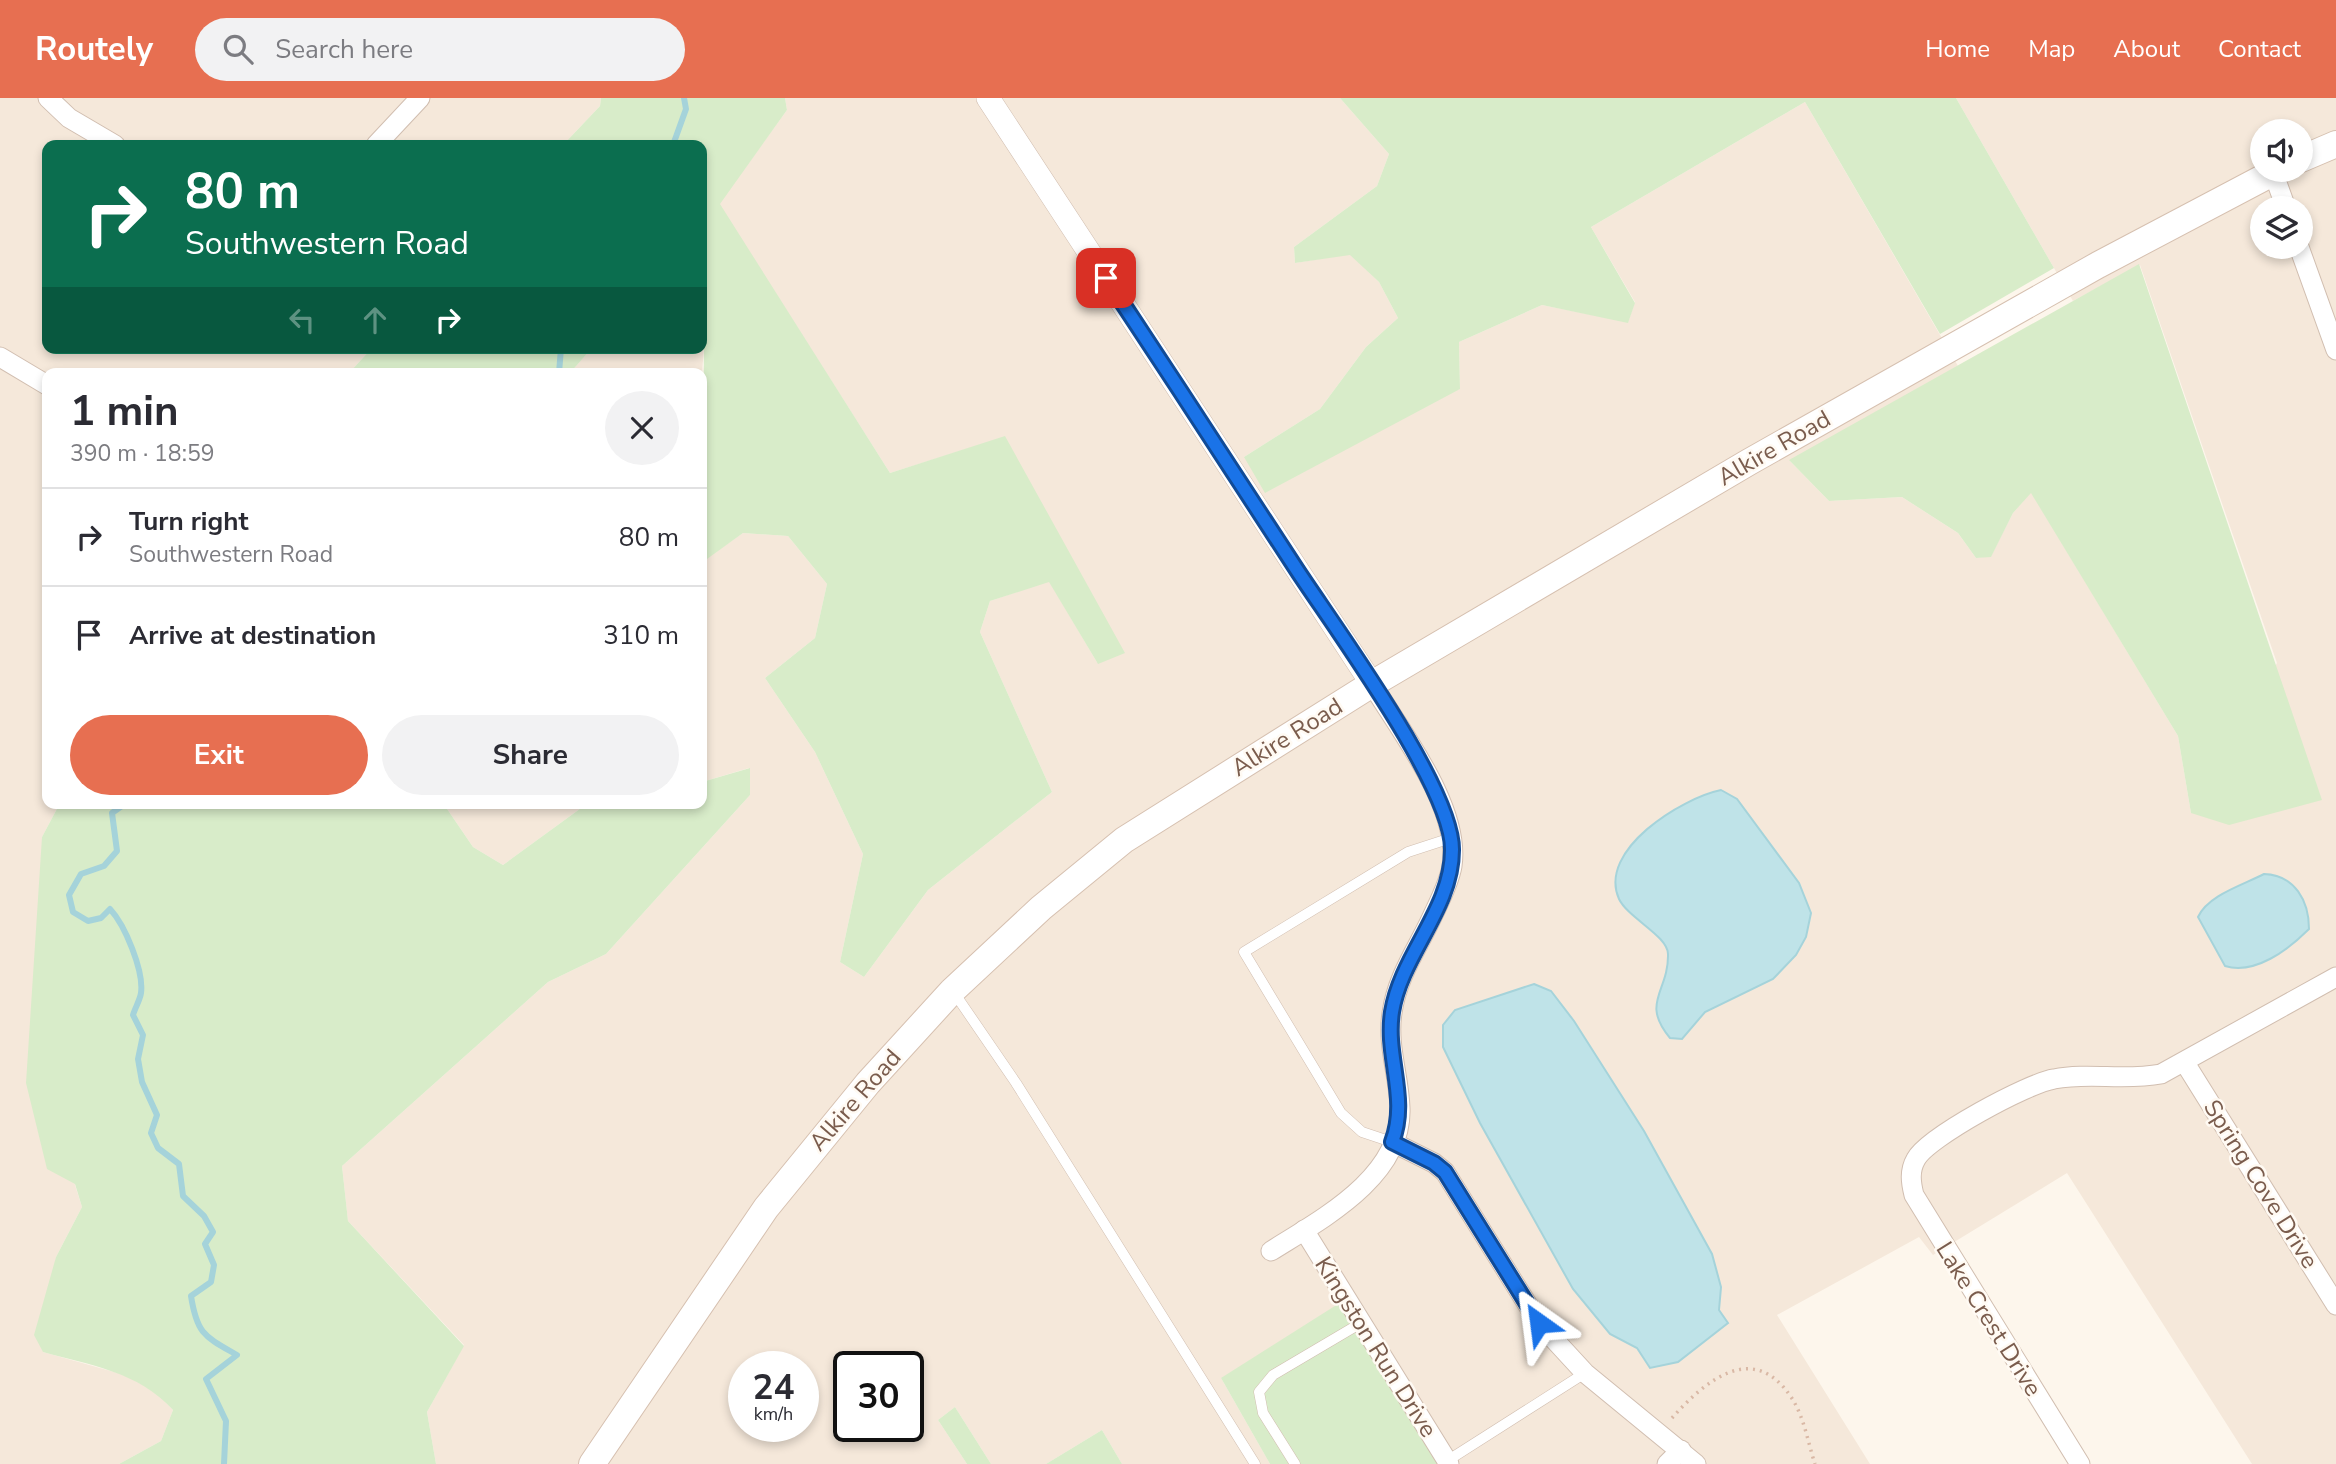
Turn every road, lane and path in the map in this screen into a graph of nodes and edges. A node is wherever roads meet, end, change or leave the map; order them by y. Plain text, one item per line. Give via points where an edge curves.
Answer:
1 (48, 98) edge
2 (420, 98) edge
3 (988, 98) edge
4 (106, 140) edge
5 (381, 140) edge
6 (2336, 144) edge
7 (2313, 154) edge
8 (2254, 182) edge
9 (2303, 259) edge
10 (2336, 350) edge
11 (0, 357) edge
12 (42, 382) edge
13 (1372, 684) junction
14 (1451, 838) junction
15 (2336, 977) edge
16 (952, 991) junction
17 (2185, 1063) junction
18 (1392, 1142) junction
19 (1304, 1230) junction
20 (1271, 1251) dead end
21 (2336, 1305) edge
22 (1361, 1323) junction
23 (1585, 1373) junction
24 (1659, 1433) junction
25 (1681, 1460) edge
26 (1448, 1462) edge
27 (592, 1464) edge
28 (1255, 1464) edge
29 (1295, 1464) edge
30 (1815, 1464) edge
31 (2080, 1464) edge

1 - 4 street via 69,118
2 - 5 street
3 - 13 street
6 - 7 main road
8 - 13 main road, Alkire Road via 1849,405
9 - 10 street
11 - 12 street
13 - 14 street via 1444,808
13 - 16 main road, Alkire Road via 1124,840 1041,908
14 - 18 street via 1451,867 1444,890 1410,957 1392,1013 1390,1039 1401,1108
14 - 18 lane via 1408,852 1244,951 1341,1113 1362,1132
15 - 17 street
16 - 27 main road, Alkire Road via 868,1083 766,1208
16 - 28 lane via 1016,1083
17 - 21 street, Spring Cove Drive
17 - 31 street, Lake Crest Drive via 2132,1080 2054,1079 2030,1086 1937,1138 1922,1150 1911,1169 1914,1195 1926,1217
18 - 19 street via 1364,1187
18 - 23 street via 1445,1172 1539,1323
19 - 20 street
19 - 22 street, Kingston Run Drive
22 - 26 street, Kingston Run Drive
22 - 29 lane via 1273,1376 1259,1392 1263,1413
23 - 24 street
23 - 26 lane
24 - 25 street
24 - 30 path via 1712,1380 1725,1373 1755,1369 1768,1374 1792,1398

